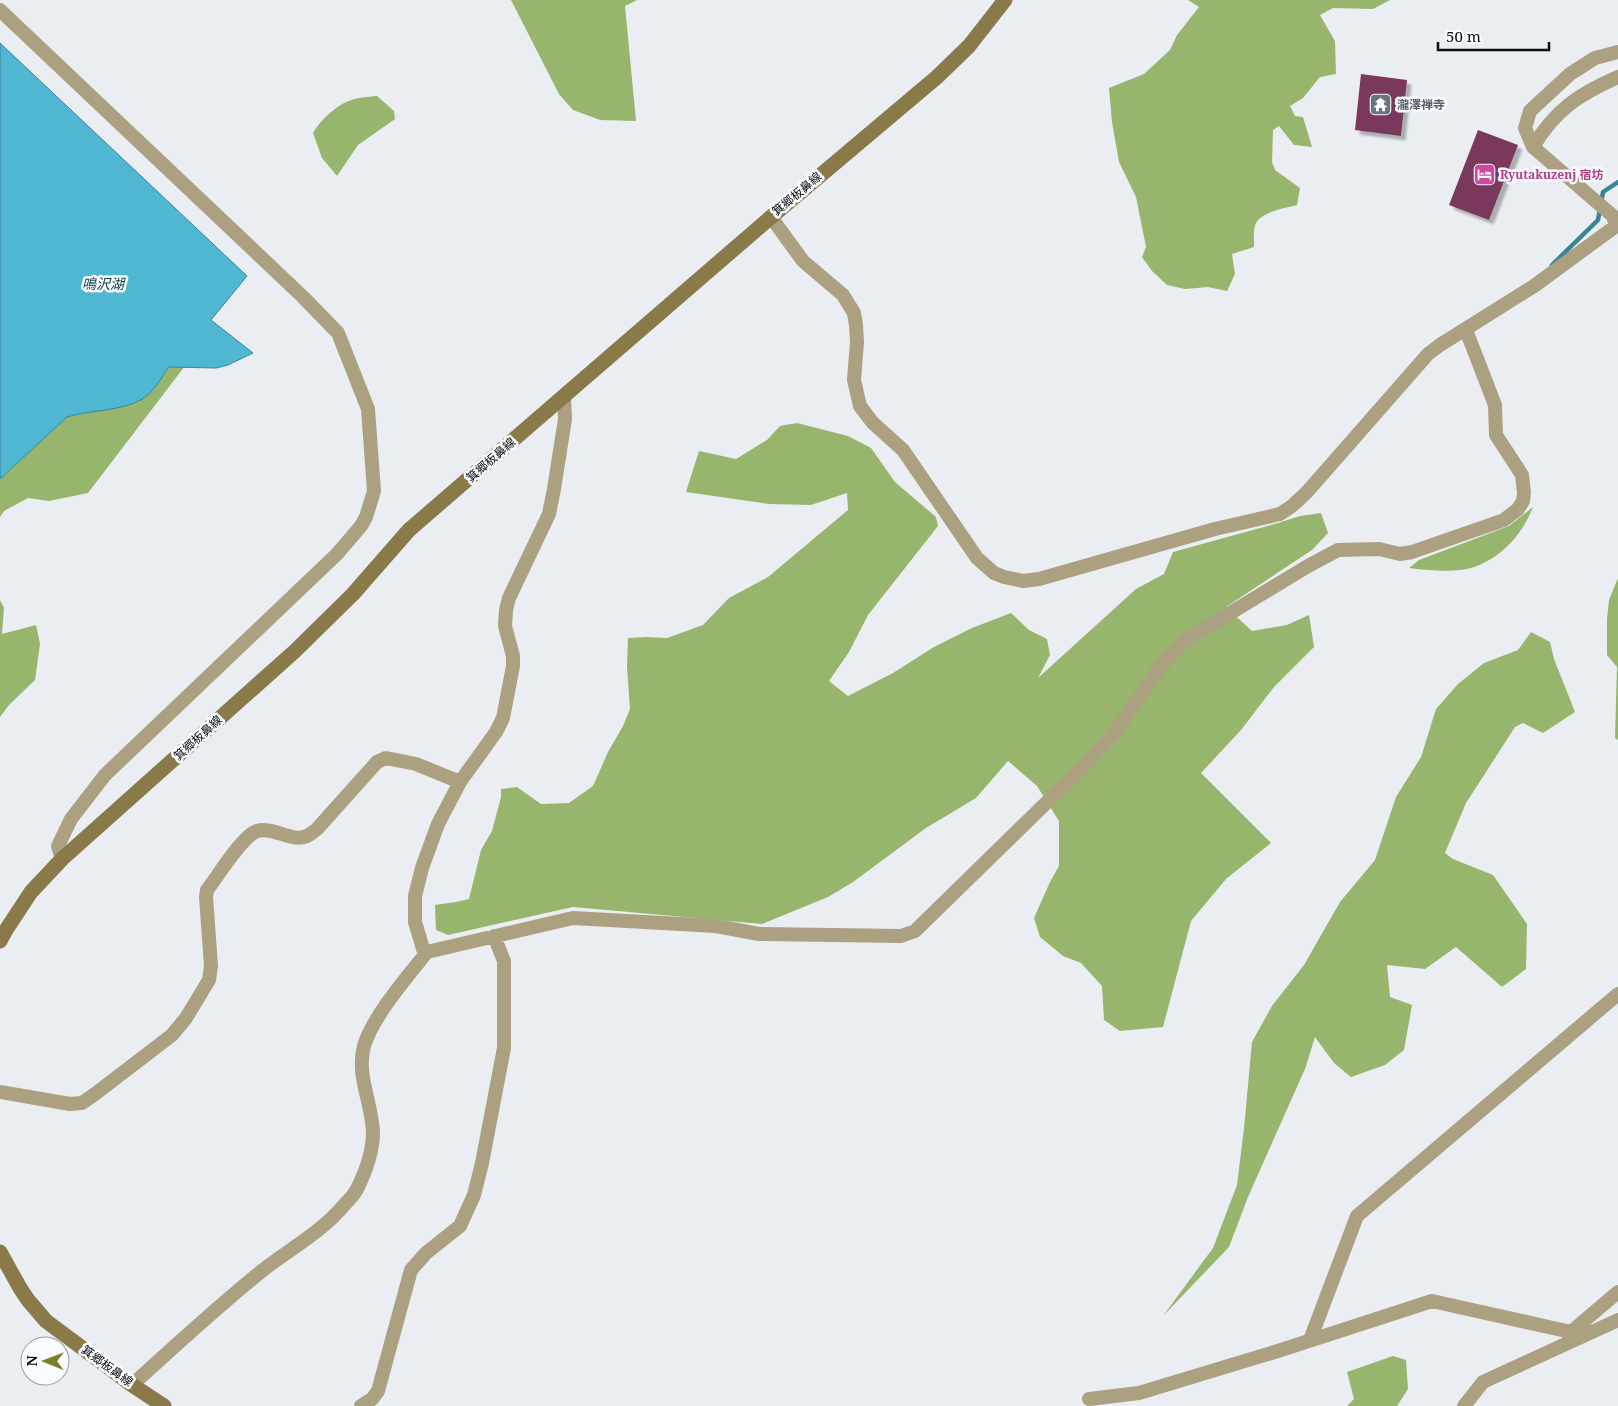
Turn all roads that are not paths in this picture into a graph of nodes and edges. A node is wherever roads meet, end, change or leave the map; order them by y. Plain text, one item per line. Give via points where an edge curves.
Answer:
1 (1005, 0) edge
2 (0, 10) edge
3 (1618, 52) edge
4 (1618, 77) edge
5 (1533, 147) junction
6 (771, 217) junction
7 (1466, 330) junction
8 (564, 397) junction
9 (460, 782) junction
10 (62, 859) junction
11 (494, 936) junction
12 (0, 941) edge
13 (427, 952) junction
14 (1618, 994) edge
15 (0, 1092) edge
16 (0, 1252) edge
17 (1618, 1292) edge
18 (1618, 1320) edge
19 (1570, 1338) junction
20 (1310, 1340) junction
21 (132, 1385) junction
22 (1089, 1399) dead end
23 (164, 1406) edge
24 (361, 1406) edge
25 (1464, 1406) edge

1 - 6 main road, 箕郷板鼻線 via 969,46 937,77
2 - 10 street via 304,297 338,333 368,409 374,491 366,517 337,554 105,775 70,820 58,846
3 - 5 street via 1596,58 1570,74 1530,111 1525,128
4 - 5 street via 1592,88 1564,108 1544,128
5 - 7 street via 1613,216 1616,226 1534,286
6 - 7 street via 803,261 843,295 854,313 854,380 863,410 903,450 977,558 994,572 1013,580 1032,581 1280,514 1307,492 1428,354
6 - 8 main road, 箕郷板鼻線
7 - 11 street via 1495,405 1496,435 1522,475 1523,501 1518,509 1504,520 1412,552 1338,550 1184,642 1160,666 1116,732 915,932 901,936 759,934 716,926 573,918
8 - 9 street via 565,419 549,514 506,610 513,666 503,718
8 - 10 main road, 箕郷板鼻線 via 409,530 353,594 295,651
9 - 13 street via 438,824 415,896 415,922 423,949
9 - 15 street via 416,764 386,758 376,762 317,829 306,837 265,830 246,838 207,890 209,980 172,1035 82,1102 70,1104
10 - 12 main road, 箕郷板鼻線 via 31,892
11 - 13 street
11 - 24 street via 504,961 504,1048 474,1195 460,1226 426,1253 411,1270 378,1391
13 - 21 street via 372,1027 364,1047 362,1076 373,1132 368,1165 355,1192 335,1217 264,1269
14 - 20 street via 1357,1216
16 - 21 main road, 箕郷板鼻線 via 12,1276 46,1321
17 - 19 street
18 - 19 street
19 - 20 street via 1432,1301
19 - 25 street via 1483,1382
20 - 22 street via 1139,1393
21 - 23 main road, 箕郷板鼻線

